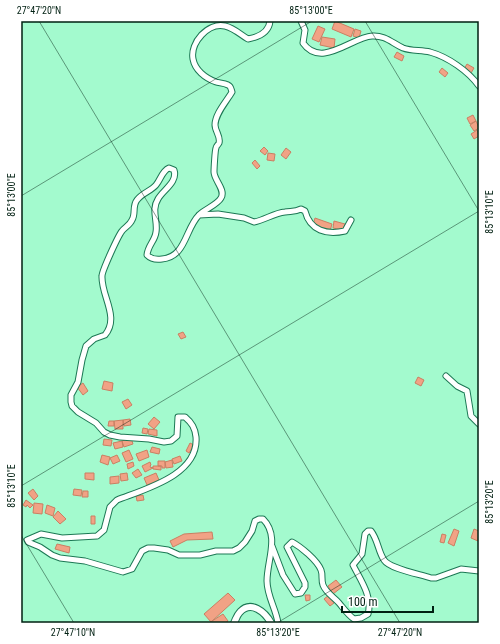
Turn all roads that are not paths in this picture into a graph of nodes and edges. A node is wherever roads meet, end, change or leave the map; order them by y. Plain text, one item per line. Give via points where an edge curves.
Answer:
1 (270, 21) edge
2 (301, 21) edge
3 (479, 86) edge
4 (199, 216) junction
5 (351, 220) dead end
6 (446, 376) dead end
7 (479, 424) edge
8 (27, 540) junction
9 (21, 544) edge
10 (271, 545) junction
11 (479, 571) edge
12 (354, 621) edge
13 (234, 623) edge
14 (271, 623) edge
15 (278, 623) edge

1 - 4 street via 267,30 248,40 233,28 215,26 204,32 193,50 193,60 204,76 228,85 232,92 217,117 215,127 219,143 215,148 214,173 222,193 221,198
2 - 3 street via 305,30 302,43 316,52 328,53 366,37 377,36 391,40 404,48 430,52 447,59
4 - 5 street via 218,214 254,222 300,209 305,211 309,223 330,233 345,231
4 - 8 street via 190,228 179,252 168,258 151,258 148,255 148,248 156,233 154,210 156,203 174,180 174,170 166,170 155,186 136,201 133,219 118,237 102,272 111,315 108,330 105,335 94,339 86,346 78,382 71,395 72,406 75,409 96,423 104,432 120,437 171,441 177,436 178,417 184,417 195,428 194,455 176,474 162,483 117,500 110,508 104,530 97,536 62,538 41,534
6 - 7 street via 467,391 472,416
8 - 9 street
8 - 10 street via 30,544 60,558 85,561 124,572 132,569 142,551 148,548 168,550 179,555 233,551 245,542 255,526 255,521 259,519 263,519 269,525
10 - 12 street via 295,594 301,593 305,583 287,546 292,542 316,562 322,572 322,583 326,591
10 - 15 street via 267,581
11 - 12 street via 461,569 431,578 391,566 384,559 375,536 371,531 368,532 365,534 362,554 353,565 365,586 369,609 368,614
13 - 14 street via 240,611 252,607 261,611

